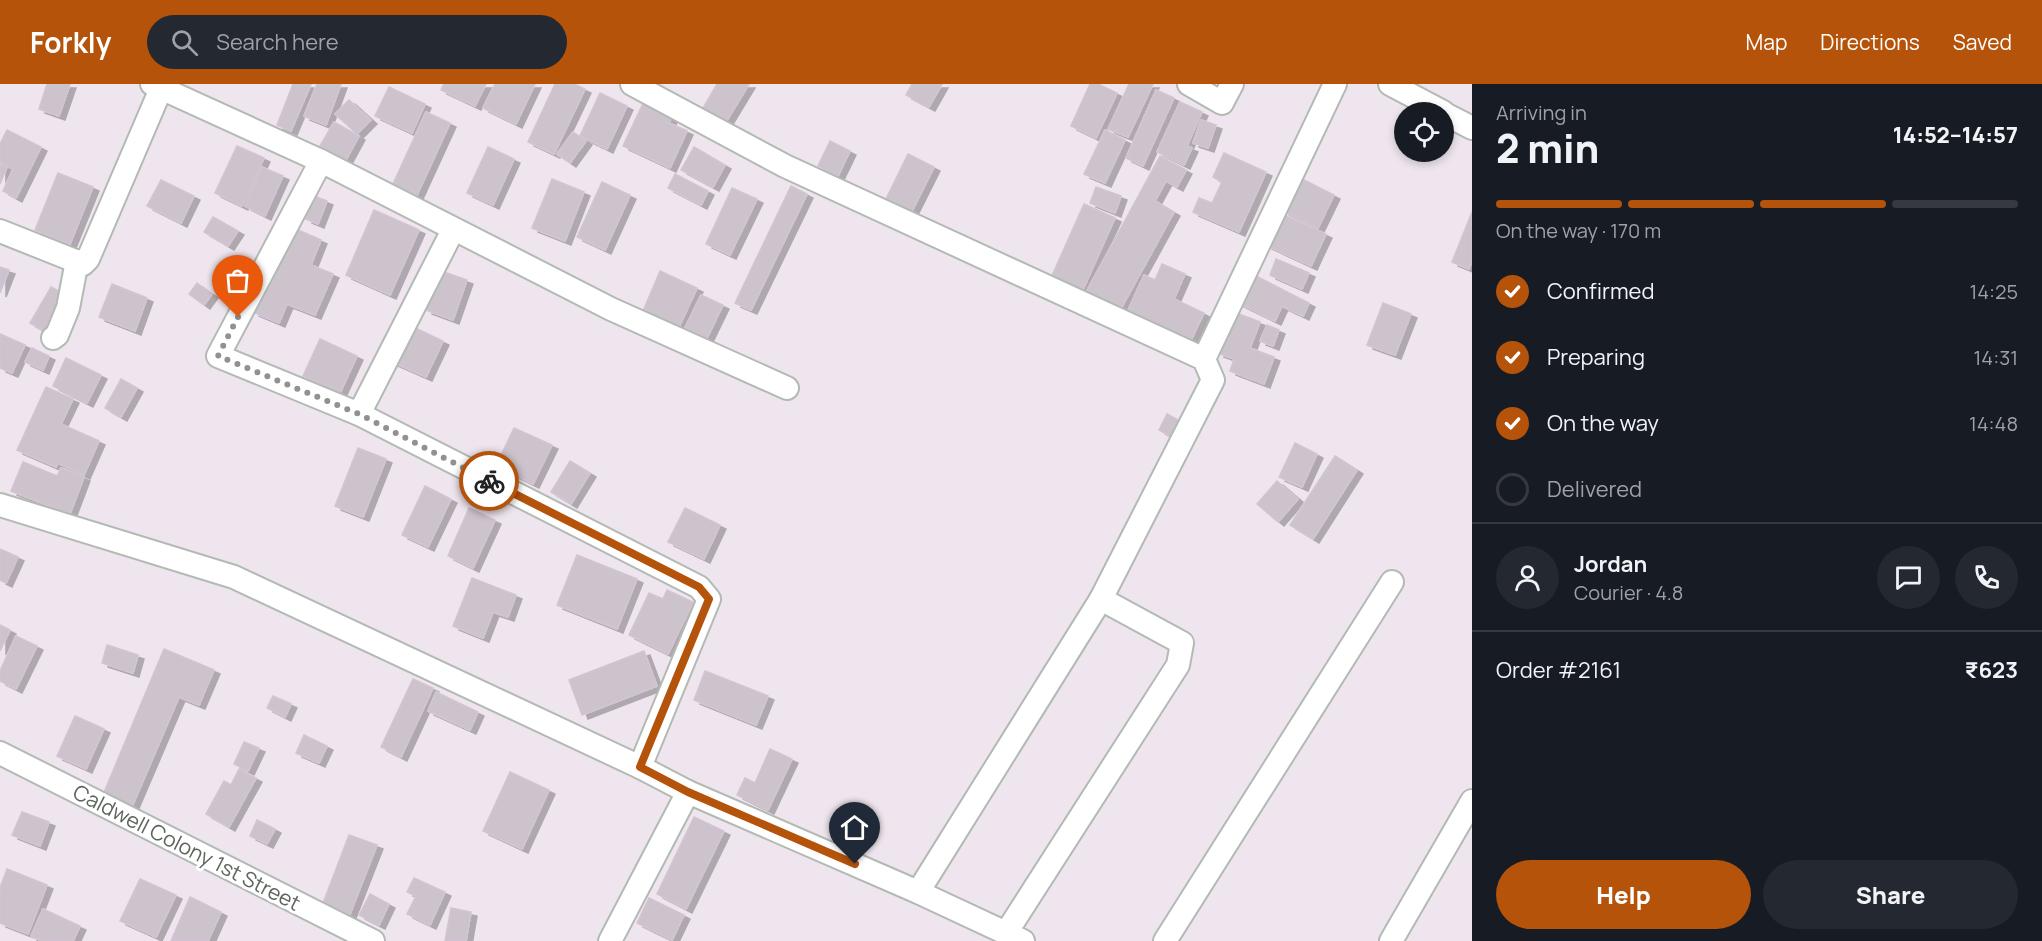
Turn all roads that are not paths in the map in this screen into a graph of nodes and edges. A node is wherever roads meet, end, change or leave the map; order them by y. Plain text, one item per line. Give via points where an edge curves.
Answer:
1 (632, 84) edge
2 (1189, 84) edge
3 (1232, 84) edge
4 (1335, 84) edge
5 (1390, 84) edge
6 (159, 85) edge
7 (1423, 102) edge
8 (1454, 119) edge
9 (1472, 128) edge
10 (321, 161) junction
11 (453, 230) junction
12 (0, 231) edge
13 (76, 261) junction
14 (53, 338) dead end
15 (1204, 359) junction
16 (787, 388) dead end
17 (359, 414) junction
18 (0, 505) edge
19 (1392, 582) dead end
20 (1101, 599) junction
21 (0, 753) edge
22 (640, 767) junction
23 (688, 792) junction
24 (1472, 801) edge
25 (918, 892) junction
26 (1015, 937) edge
27 (373, 941) edge
28 (610, 941) edge
29 (1166, 941) edge
30 (1391, 941) edge

1 - 15 street via 785,166
2 - 3 street via 1222,103
4 - 15 street
5 - 7 street
6 - 10 street
6 - 13 street via 88,259 83,264
8 - 9 street
10 - 11 street
10 - 17 street via 218,356
11 - 16 street via 611,309
11 - 17 street
12 - 13 street
13 - 14 street via 68,308
15 - 20 street via 1213,380
17 - 22 street via 699,587 709,599
18 - 22 street via 234,577
19 - 29 street
20 - 25 street
20 - 26 street via 1182,643 1178,665
21 - 27 street, Caldwell Colony 1st Street
22 - 23 street
23 - 25 street
23 - 28 street
24 - 30 street
25 - 26 street

